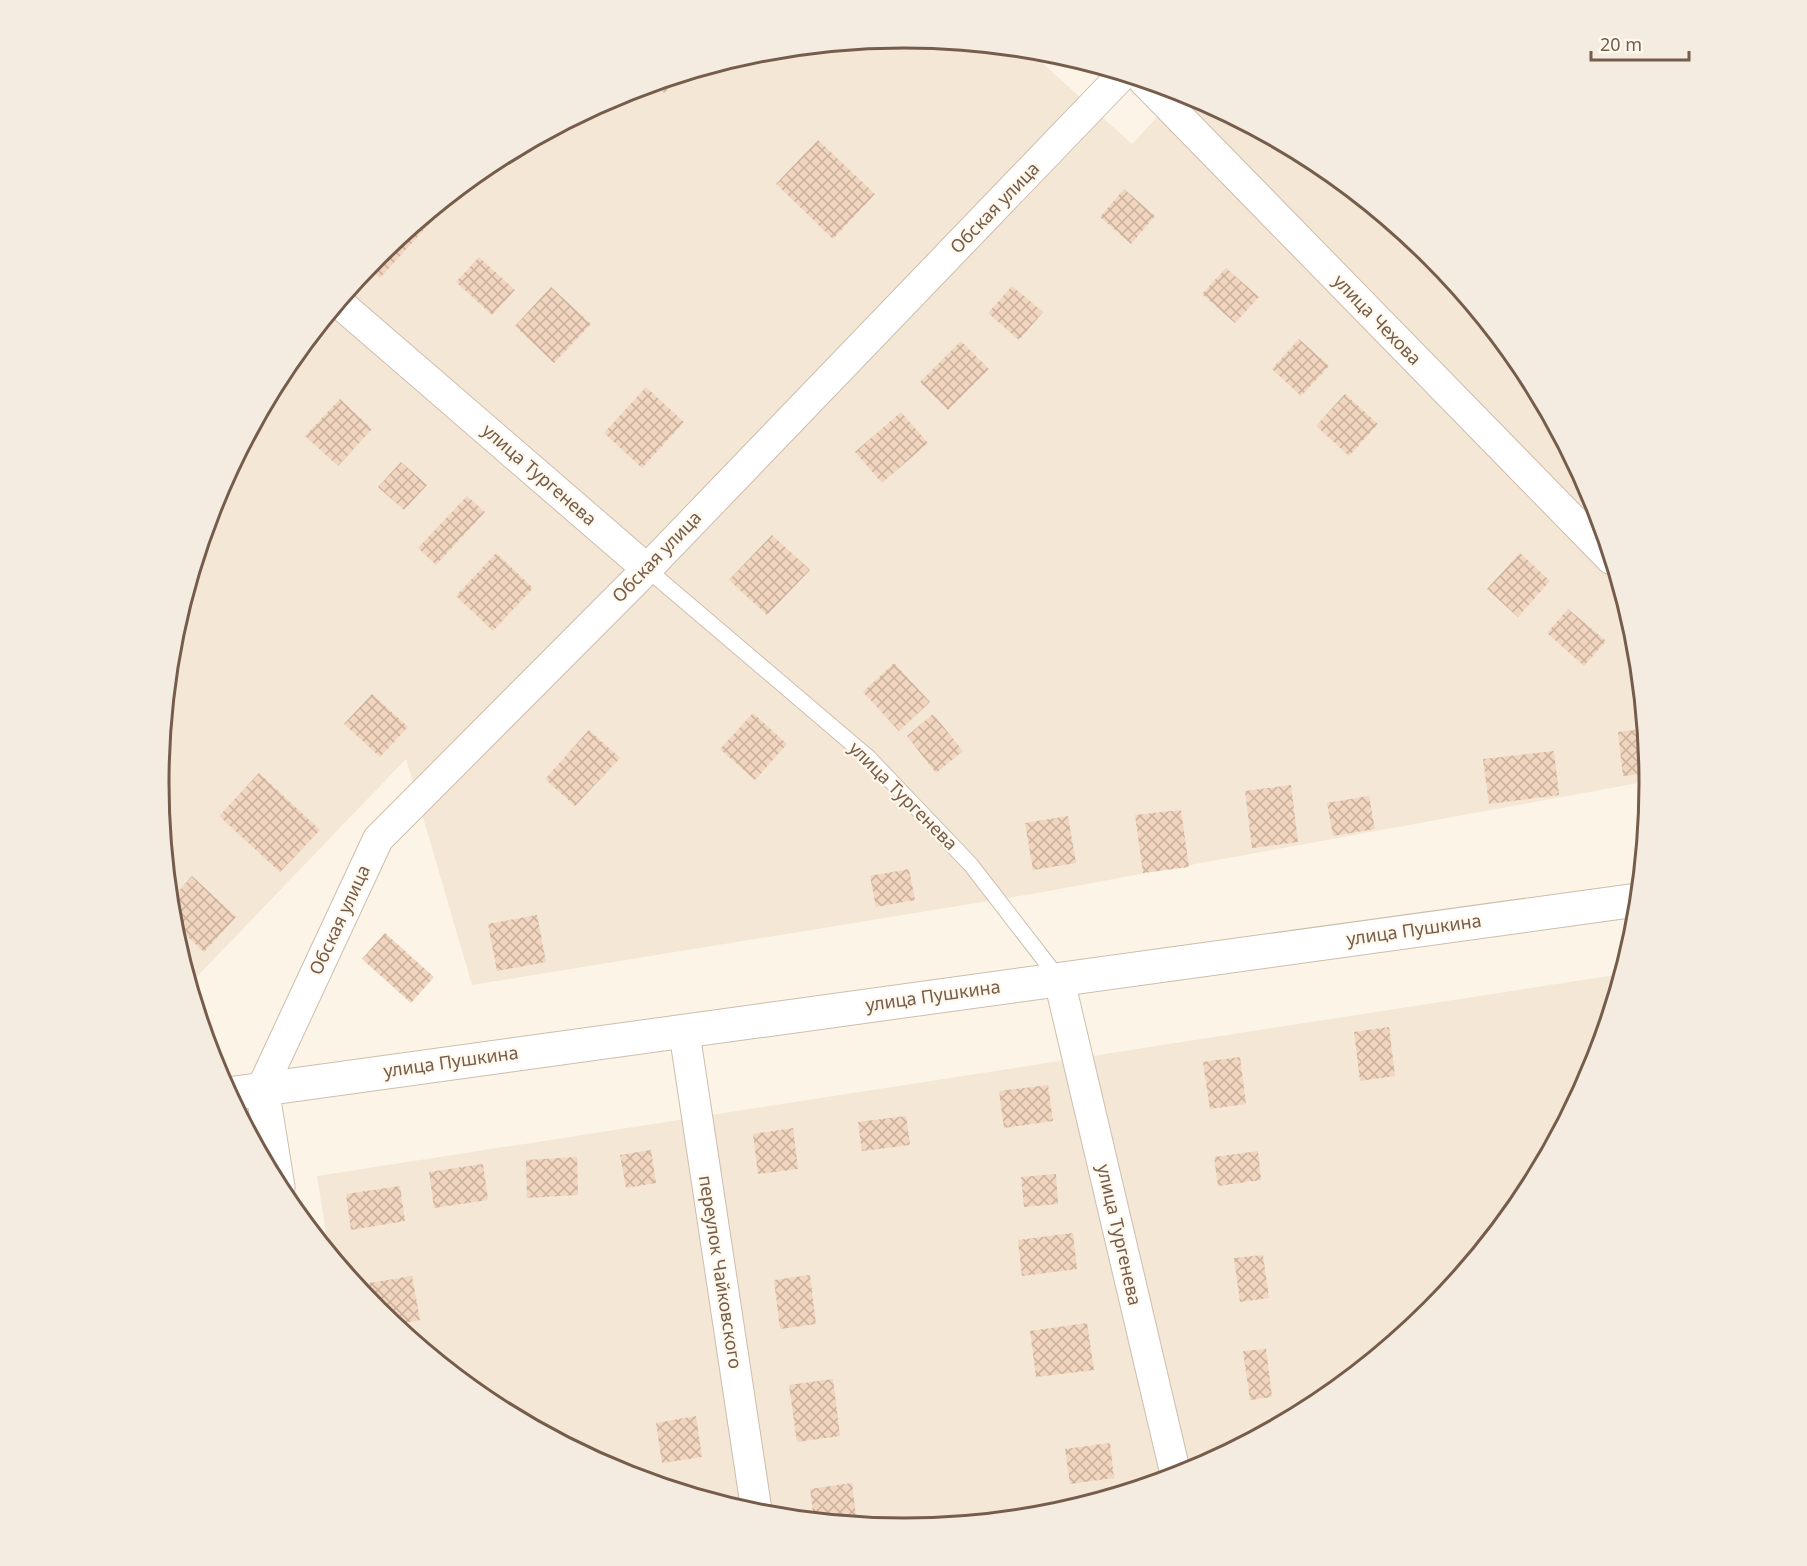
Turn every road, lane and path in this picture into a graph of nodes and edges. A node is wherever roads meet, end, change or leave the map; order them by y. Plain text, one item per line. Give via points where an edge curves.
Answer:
1 (1117, 80) edge
2 (1156, 93) edge
3 (344, 307) edge
4 (1599, 547) edge
5 (647, 568) junction
6 (1628, 901) edge
7 (1059, 979) junction
8 (684, 1030) junction
9 (262, 1088) junction
10 (237, 1092) edge
11 (274, 1161) edge
12 (1174, 1466) edge
13 (755, 1503) edge

1 - 5 street, Обская улица
2 - 4 street, улица Чехова
3 - 5 street, улица Тургенева
5 - 7 lane, улица Тургенева via 869,758 971,864
5 - 9 street, Обская улица via 378,840
6 - 7 street, улица Пушкина
7 - 8 street, улица Пушкина
7 - 12 street, улица Тургенева
8 - 9 street, улица Пушкина
8 - 13 street, переулок Чайковского
9 - 10 street, улица Пушкина
9 - 11 street

